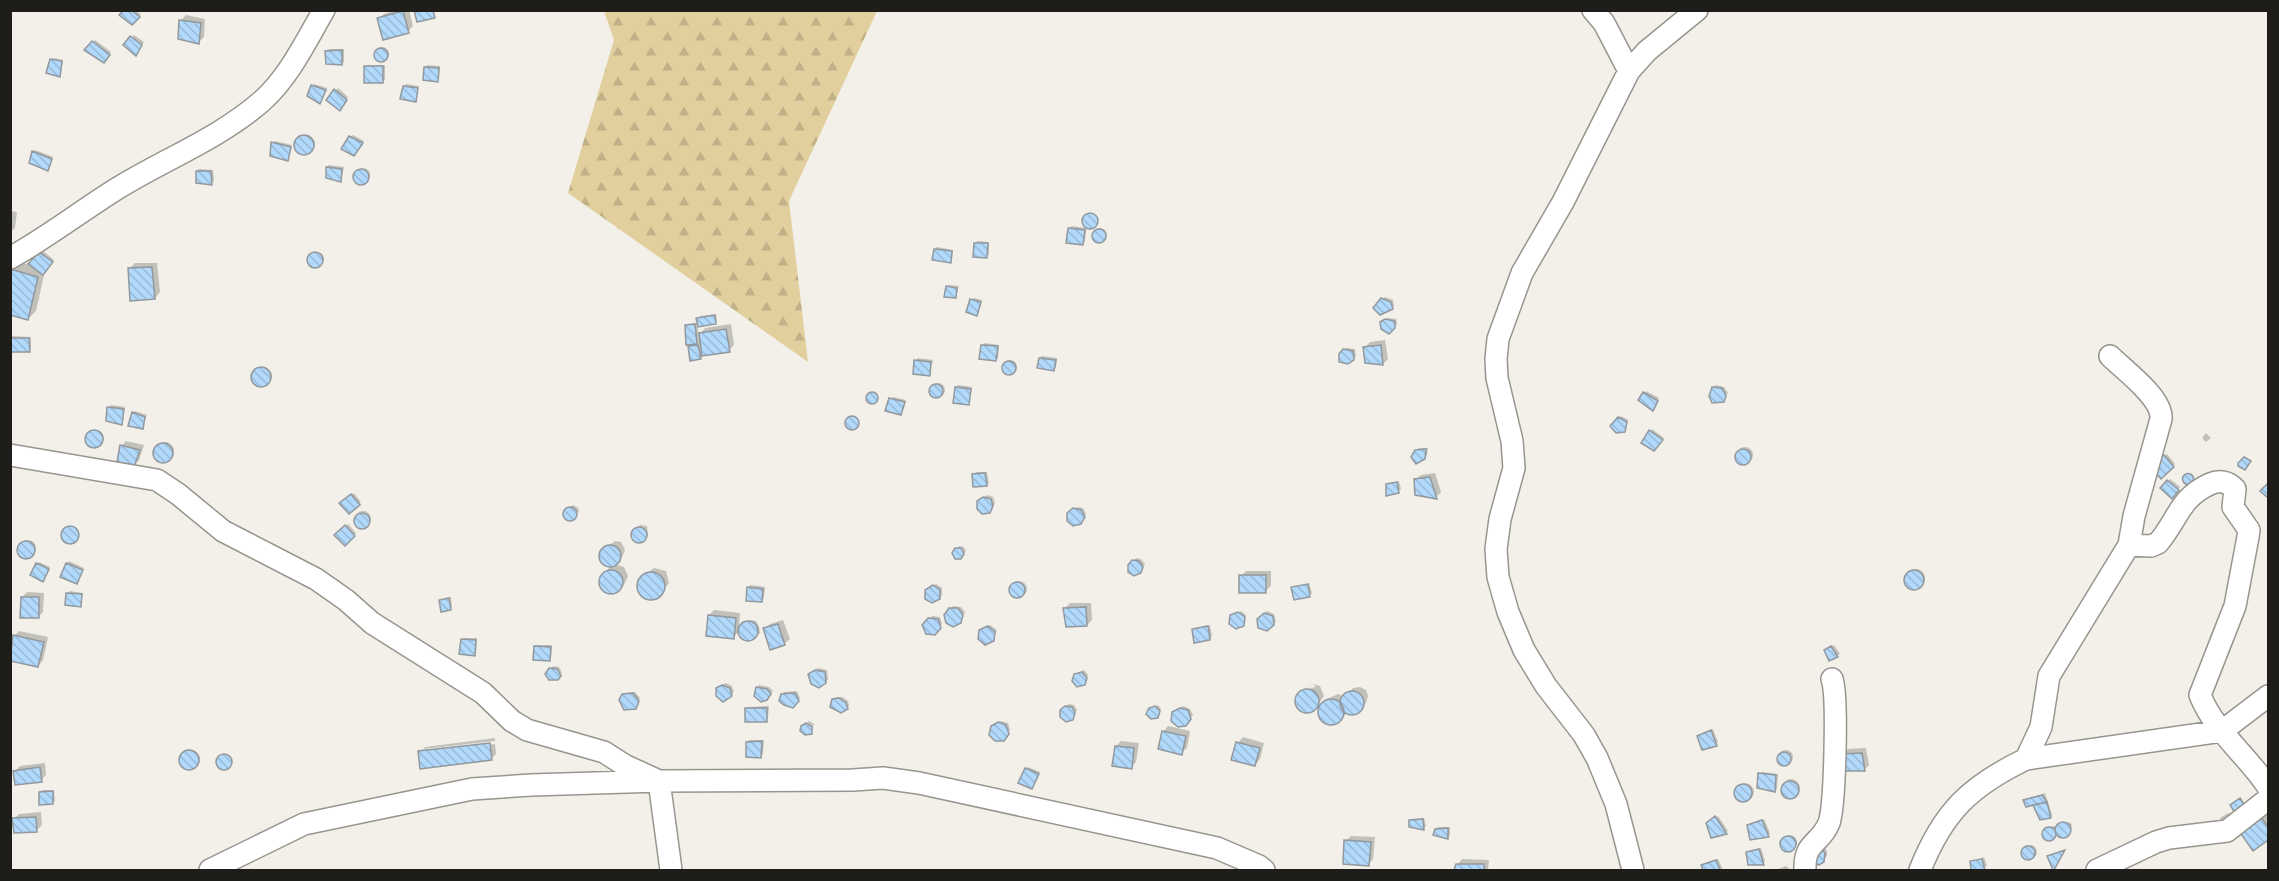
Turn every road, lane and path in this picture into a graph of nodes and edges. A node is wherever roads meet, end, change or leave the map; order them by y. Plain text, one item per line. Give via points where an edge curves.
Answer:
1 (324, 10) edge
2 (1593, 10) edge
3 (1697, 10) edge
4 (1629, 71) junction
5 (10, 258) edge
6 (2110, 356) dead end
7 (10, 455) edge
8 (2129, 545) junction
9 (1832, 679) dead end
10 (2268, 696) edge
11 (2222, 731) junction
12 (2026, 759) junction
13 (659, 781) junction
14 (2268, 787) edge
15 (2268, 799) edge
16 (1267, 869) edge
17 (210, 870) edge
18 (671, 870) edge
19 (1633, 870) edge
20 (1805, 870) edge
21 (1920, 870) edge
22 (2097, 870) edge

1 - 5 street via 297,57 263,100 220,131 118,188
2 - 4 street
3 - 4 street
4 - 19 street via 1522,273 1498,339 1497,378 1512,441 1514,468 1496,549 1498,577 1524,650 1597,758 1616,804
6 - 8 street via 2149,394 2161,414
7 - 13 street via 157,480 223,531 316,579 372,623 483,693 527,730 604,752
8 - 11 street via 2158,543 2194,492 2217,481 2235,489 2233,507 2249,530 2248,537 2235,606 2200,696
8 - 12 street via 2049,676 2041,727
9 - 20 street via 1835,736 1829,822 1804,857
10 - 11 street
11 - 12 street
11 - 14 street
12 - 21 street via 1973,790 1947,818
13 - 16 street via 883,778 919,783 1217,848
13 - 17 street via 531,785 451,793 304,824
13 - 18 street
15 - 22 street via 2227,831 2169,838

